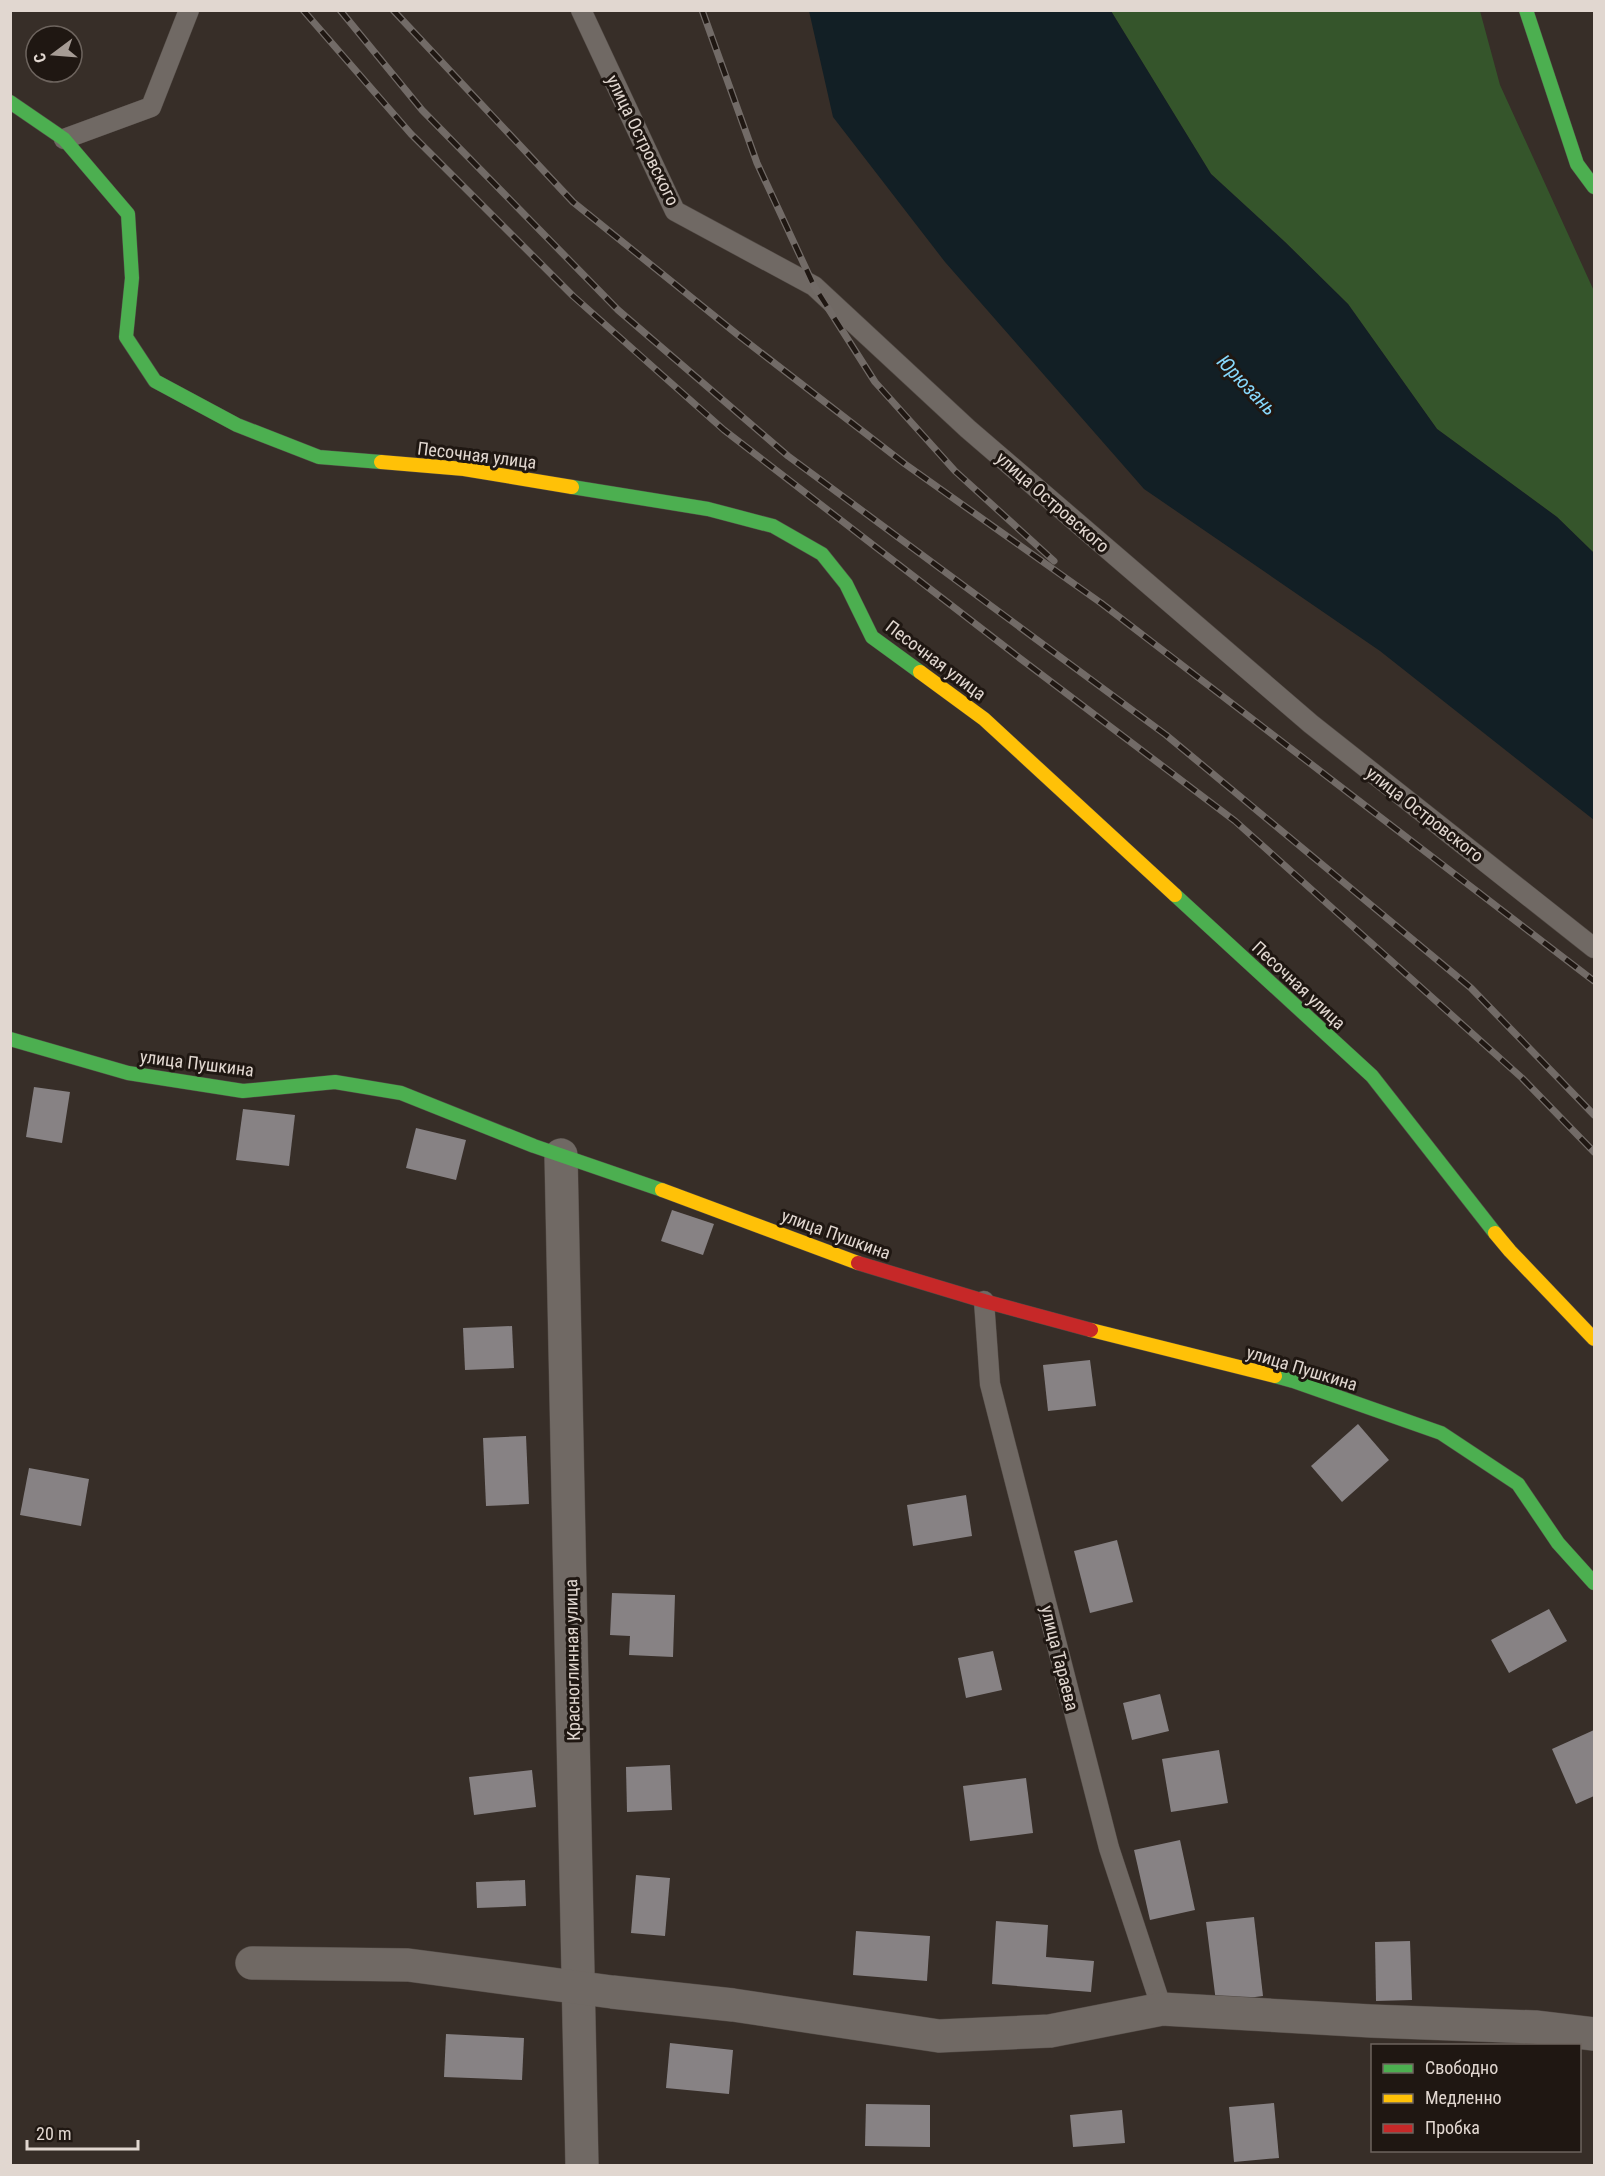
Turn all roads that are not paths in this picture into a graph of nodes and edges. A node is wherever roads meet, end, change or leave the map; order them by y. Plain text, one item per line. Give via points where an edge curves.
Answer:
1 (189, 10) edge
2 (581, 10) edge
3 (1526, 10) edge
4 (10, 102) edge
5 (64, 139) junction
6 (1594, 187) edge
7 (1594, 948) edge
8 (10, 1039) edge
9 (561, 1155) junction
10 (984, 1301) junction
11 (1594, 1339) edge
12 (1594, 1583) edge
13 (252, 1963) dead end
14 (578, 1988) junction
15 (1162, 2009) junction
16 (1594, 2034) edge
17 (582, 2166) edge

1 - 5 lane via 151,107
2 - 7 lane, улица Островского via 675,211 814,286 968,429 1311,724
3 - 6 street via 1577,164
4 - 5 street, Песочная улица
5 - 11 street, Песочная улица via 128,214 132,278 126,337 155,381 237,425 319,457 464,469 708,509 773,526 822,554 846,584 872,637 984,719 1372,1076 1510,1251
8 - 9 street, улица Пушкина via 128,1073 243,1091 336,1082 401,1093
9 - 10 street, улица Пушкина via 858,1263
9 - 14 street, Красноглинная улица
10 - 12 street, улица Пушкина via 1293,1381 1441,1433 1518,1484 1558,1543
10 - 15 lane, улица Тараева via 993,1396 1109,1848
13 - 14 street via 408,1965
14 - 15 street via 733,2005 939,2036 1050,2031
14 - 17 street, Красноглинная улица
15 - 16 street via 1535,2027

